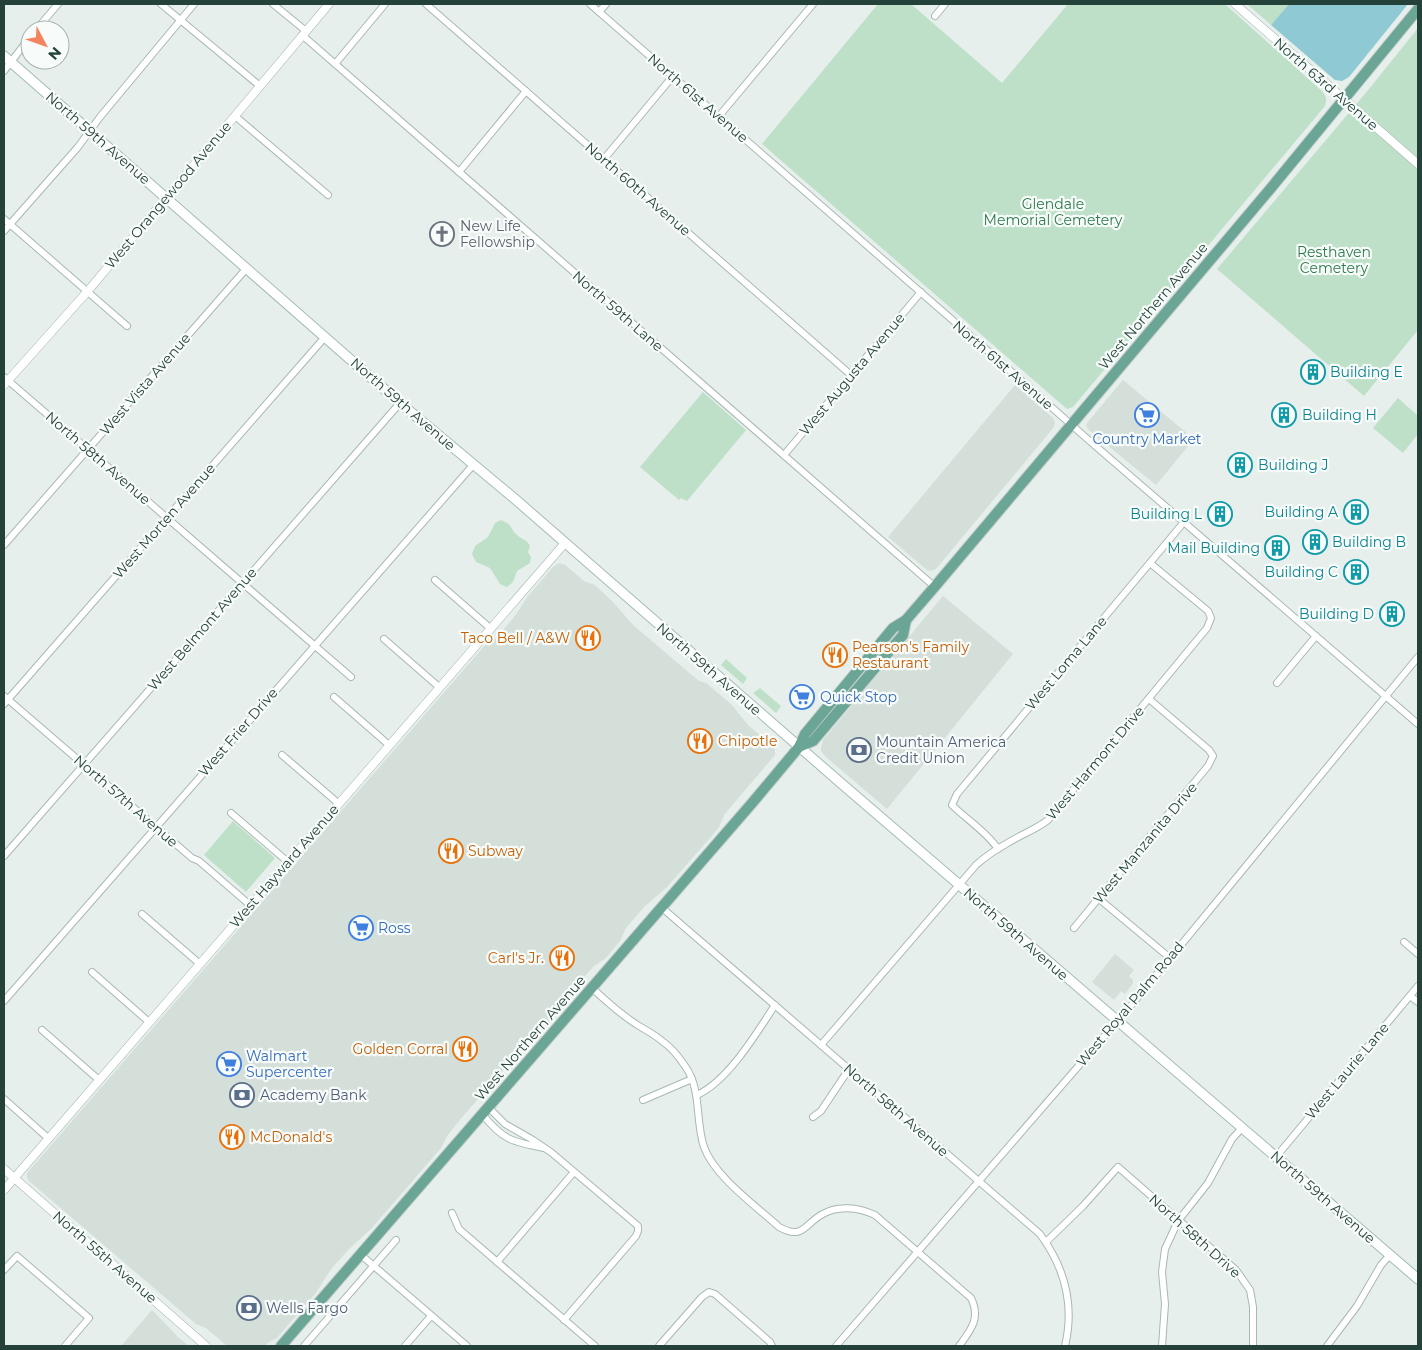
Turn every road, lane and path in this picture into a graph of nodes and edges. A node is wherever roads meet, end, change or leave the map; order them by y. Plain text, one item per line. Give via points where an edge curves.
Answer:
1 (58, 4) edge
2 (161, 4) edge
3 (194, 4) edge
4 (273, 4) edge
5 (329, 4) edge
6 (385, 4) edge
7 (426, 4) edge
8 (590, 4) edge
9 (606, 4) edge
10 (813, 4) edge
11 (945, 4) edge
12 (1235, 4) edge
13 (1418, 9) edge
14 (599, 12) junction
15 (935, 16) dead end
16 (44, 20) edge
17 (180, 20) junction
18 (304, 33) junction
19 (20, 47) edge
20 (7, 59) edge
21 (335, 64) junction
22 (4, 71) edge
23 (673, 76) junction
24 (260, 86) junction
25 (526, 91) junction
26 (1344, 100) junction
27 (235, 116) junction
28 (719, 116) junction
29 (89, 131) junction
30 (604, 159) junction
31 (1418, 164) edge
32 (459, 172) junction
33 (328, 195) dead end
34 (166, 198) junction
35 (4, 220) edge
36 (10, 225) junction
37 (4, 231) edge
38 (246, 269) junction
39 (87, 292) junction
40 (921, 292) junction
41 (127, 326) dead end
42 (325, 338) junction
43 (851, 375) junction
44 (5, 380) edge
45 (400, 403) junction
46 (1071, 424) junction
47 (88, 449) junction
48 (784, 455) junction
49 (474, 464) junction
50 (167, 518) junction
51 (1184, 522) junction
52 (564, 543) junction
53 (4, 545) edge
54 (1150, 563) junction
55 (435, 580) dead end
56 (243, 583) junction
57 (935, 587) junction
58 (490, 628) junction
59 (1316, 636) junction
60 (384, 639) dead end
61 (314, 646) junction
62 (1418, 657) edge
63 (351, 677) dead end
64 (1277, 683) dead end
65 (440, 686) junction
66 (1386, 696) junction
67 (334, 697) dead end
68 (1149, 699) junction
69 (5, 700) edge
70 (1418, 724) edge
71 (389, 745) junction
72 (799, 747) junction
73 (282, 755) dead end
74 (83, 764) junction
75 (338, 803) junction
76 (231, 813) dead end
77 (156, 827) junction
78 (998, 849) junction
79 (4, 856) edge
80 (288, 862) junction
81 (959, 885) junction
82 (1098, 898) junction
83 (250, 905) junction
84 (661, 908) junction
85 (142, 914) dead end
86 (1074, 928) dead end
87 (1404, 942) dead end
88 (1418, 954) edge
89 (1170, 958) junction
90 (200, 964) junction
91 (92, 972) dead end
92 (1418, 986) edge
93 (592, 988) junction
94 (1410, 996) junction
95 (4, 1001) edge
96 (1418, 1002) edge
97 (775, 1005) junction
98 (1117, 1020) junction
99 (150, 1022) junction
100 (42, 1030) dead end
101 (821, 1044) junction
102 (849, 1069) junction
103 (692, 1079) junction
104 (99, 1080) junction
105 (697, 1095) junction
106 (4, 1099) edge
107 (644, 1100) dead end
108 (485, 1111) junction
109 (813, 1117) dead end
110 (1242, 1128) junction
111 (48, 1138) junction
112 (546, 1148) junction
113 (1276, 1157) junction
114 (4, 1169) edge
115 (574, 1172) junction
116 (14, 1178) junction
117 (979, 1181) junction
118 (4, 1190) edge
119 (452, 1213) dead end
120 (1178, 1221) junction
121 (396, 1240) dead end
122 (1046, 1242) junction
123 (917, 1252) junction
124 (361, 1254) junction
125 (1390, 1254) junction
126 (497, 1262) junction
127 (373, 1265) junction
128 (4, 1270) edge
129 (1418, 1279) edge
130 (431, 1316) junction
131 (564, 1320) junction
132 (65, 1346) edge
133 (206, 1346) edge
134 (280, 1346) edge
135 (304, 1346) edge
136 (405, 1346) edge
137 (467, 1346) edge
138 (595, 1346) edge
139 (659, 1346) edge
140 (772, 1346) edge
141 (836, 1346) edge
142 (959, 1346) edge
143 (1065, 1346) edge
144 (1162, 1346) edge
145 (1253, 1346) edge
146 (1327, 1346) edge

1 - 16 street
2 - 17 street
3 - 17 street
4 - 18 street, North 59th Lane
5 - 18 street, West Orangewood Avenue
6 - 21 street
7 - 25 street, North 60th Avenue
8 - 14 street, North 61st Avenue
9 - 14 street
10 - 28 street
11 - 15 street
12 - 26 street, North 63rd Avenue
13 - 26 main road, West Northern Avenue
14 - 23 street, North 61st Avenue
17 - 24 street
17 - 29 street
18 - 21 street, North 59th Lane
18 - 24 street, West Orangewood Avenue
19 - 20 street
20 - 22 street
20 - 29 main road, North 59th Avenue
21 - 32 street, North 59th Lane
23 - 28 street, North 61st Avenue
23 - 30 street
24 - 27 street, West Orangewood Avenue
25 - 30 street, North 60th Avenue
25 - 32 street
26 - 31 street, North 63rd Avenue
26 - 46 main road, West Northern Avenue
27 - 33 street
27 - 34 street, West Orangewood Avenue
28 - 40 street, North 61st Avenue
29 - 34 main road, North 59th Avenue
29 - 36 street
30 - 43 street, North 60th Avenue
32 - 48 street, North 59th Lane
34 - 38 main road, North 59th Avenue
34 - 39 street, West Orangewood Avenue
35 - 36 street
36 - 37 street
36 - 39 street
38 - 42 main road, North 59th Avenue
38 - 47 street, West Vista Avenue
39 - 41 street
39 - 44 street, West Orangewood Avenue
40 - 43 street, West Augusta Avenue
40 - 46 street, North 61st Avenue
42 - 45 main road, North 59th Avenue
42 - 50 street, West Morten Avenue
43 - 48 street, West Augusta Avenue
44 - 47 street, North 58th Avenue
45 - 49 main road, North 59th Avenue
45 - 56 street, West Belmont Avenue
46 - 51 street, North 61st Avenue
46 - 57 main road, West Northern Avenue
47 - 50 street, North 58th Avenue
47 - 53 street, West Vista Avenue
48 - 57 street, North 59th Lane
49 - 52 main road, North 59th Avenue
49 - 61 street, West Frier Drive
50 - 56 street, North 58th Avenue
50 - 69 street, West Morten Avenue
51 - 54 street, West Loma Lane
51 - 59 street, North 61st Avenue
52 - 58 street, West Hayward Avenue
52 - 72 main road, North 59th Avenue
54 - 68 street, West Harmont Drive via 1208,611 1211,618 1207,628
54 - 78 street, West Loma Lane via 957,794 952,805
55 - 58 street
56 - 61 street, North 58th Avenue
56 - 74 street, West Belmont Avenue
57 - 72 main road, West Northern Avenue via 906,620 893,628 805,734
58 - 65 street, West Hayward Avenue
59 - 64 street
59 - 66 street, North 61st Avenue
60 - 65 street
61 - 63 street, North 58th Avenue
61 - 77 street, West Frier Drive
62 - 66 street, West Royal Palm Road
65 - 71 street, West Hayward Avenue
66 - 70 street, North 61st Avenue
66 - 89 street, West Royal Palm Road
67 - 71 street
68 - 78 street, West Harmont Drive via 1048,820
68 - 82 street, West Manzanita Drive via 1213,756
69 - 74 street, North 57th Avenue
71 - 75 street, West Hayward Avenue
72 - 81 main road, North 59th Avenue
72 - 84 main road, West Northern Avenue
73 - 75 street
74 - 77 street, North 57th Avenue
74 - 79 street, West Belmont Avenue
75 - 80 street, West Hayward Avenue
76 - 80 street
77 - 83 street, North 57th Avenue
77 - 95 street, West Frier Drive
78 - 81 street, West Harmont Drive via 976,865
80 - 83 street, West Hayward Avenue
81 - 98 main road, North 59th Avenue
81 - 101 street, West Harmont Drive
82 - 86 street, West Manzanita Drive
82 - 89 street
83 - 90 street, West Hayward Avenue
84 - 93 main road, West Northern Avenue
84 - 97 street, North 58th Avenue
85 - 90 street
87 - 88 street
89 - 98 street, West Royal Palm Road
90 - 99 street, West Hayward Avenue
91 - 99 street
92 - 94 street, West Laurie Lane
93 - 103 street via 636,1024 663,1041
93 - 108 main road, West Northern Avenue
94 - 96 street
94 - 113 street, West Laurie Lane
97 - 101 street, North 58th Avenue
97 - 105 street via 721,1078 707,1091
98 - 110 main road, North 59th Avenue
98 - 117 street, West Royal Palm Road
99 - 104 street, West Hayward Avenue
100 - 104 street
101 - 102 street, North 58th Avenue
102 - 109 street via 821,1111
102 - 117 street, North 58th Avenue
103 - 105 street
103 - 107 street
104 - 111 street, West Hayward Avenue
105 - 123 street via 701,1133 709,1159 721,1175 780,1227 796,1232 832,1210 858,1209 875,1215
106 - 111 street
108 - 112 street
108 - 112 street via 492,1127 508,1139
108 - 124 main road, West Northern Avenue
110 - 113 main road, North 59th Avenue
110 - 120 street via 1232,1139 1208,1183
111 - 116 street, West Hayward Avenue
112 - 115 street
113 - 125 main road, North 59th Avenue
114 - 116 street, North 55th Avenue
115 - 126 street
115 - 131 street via 638,1226 638,1231
116 - 118 street, West Hayward Avenue
116 - 133 street, North 55th Avenue
117 - 122 street, North 58th Avenue
117 - 123 street, West Royal Palm Road
119 - 126 street via 459,1230
120 - 122 street, North 58th Drive via 1118,1167
120 - 144 street via 1165,1249 1162,1272 1165,1304
120 - 145 street, North 58th Drive via 1236,1270 1250,1290
121 - 127 street
122 - 143 street, North 58th Avenue via 1066,1284 1069,1328
123 - 141 street, West Royal Palm Road
123 - 142 street via 971,1298 975,1306 972,1329
124 - 127 street
124 - 134 main road, West Northern Avenue
125 - 129 main road, North 59th Avenue
125 - 146 street
126 - 131 street
127 - 130 street
127 - 135 street
128 - 132 street via 17,1256 89,1318
130 - 136 street
130 - 137 street
131 - 138 street
139 - 140 street via 710,1292

